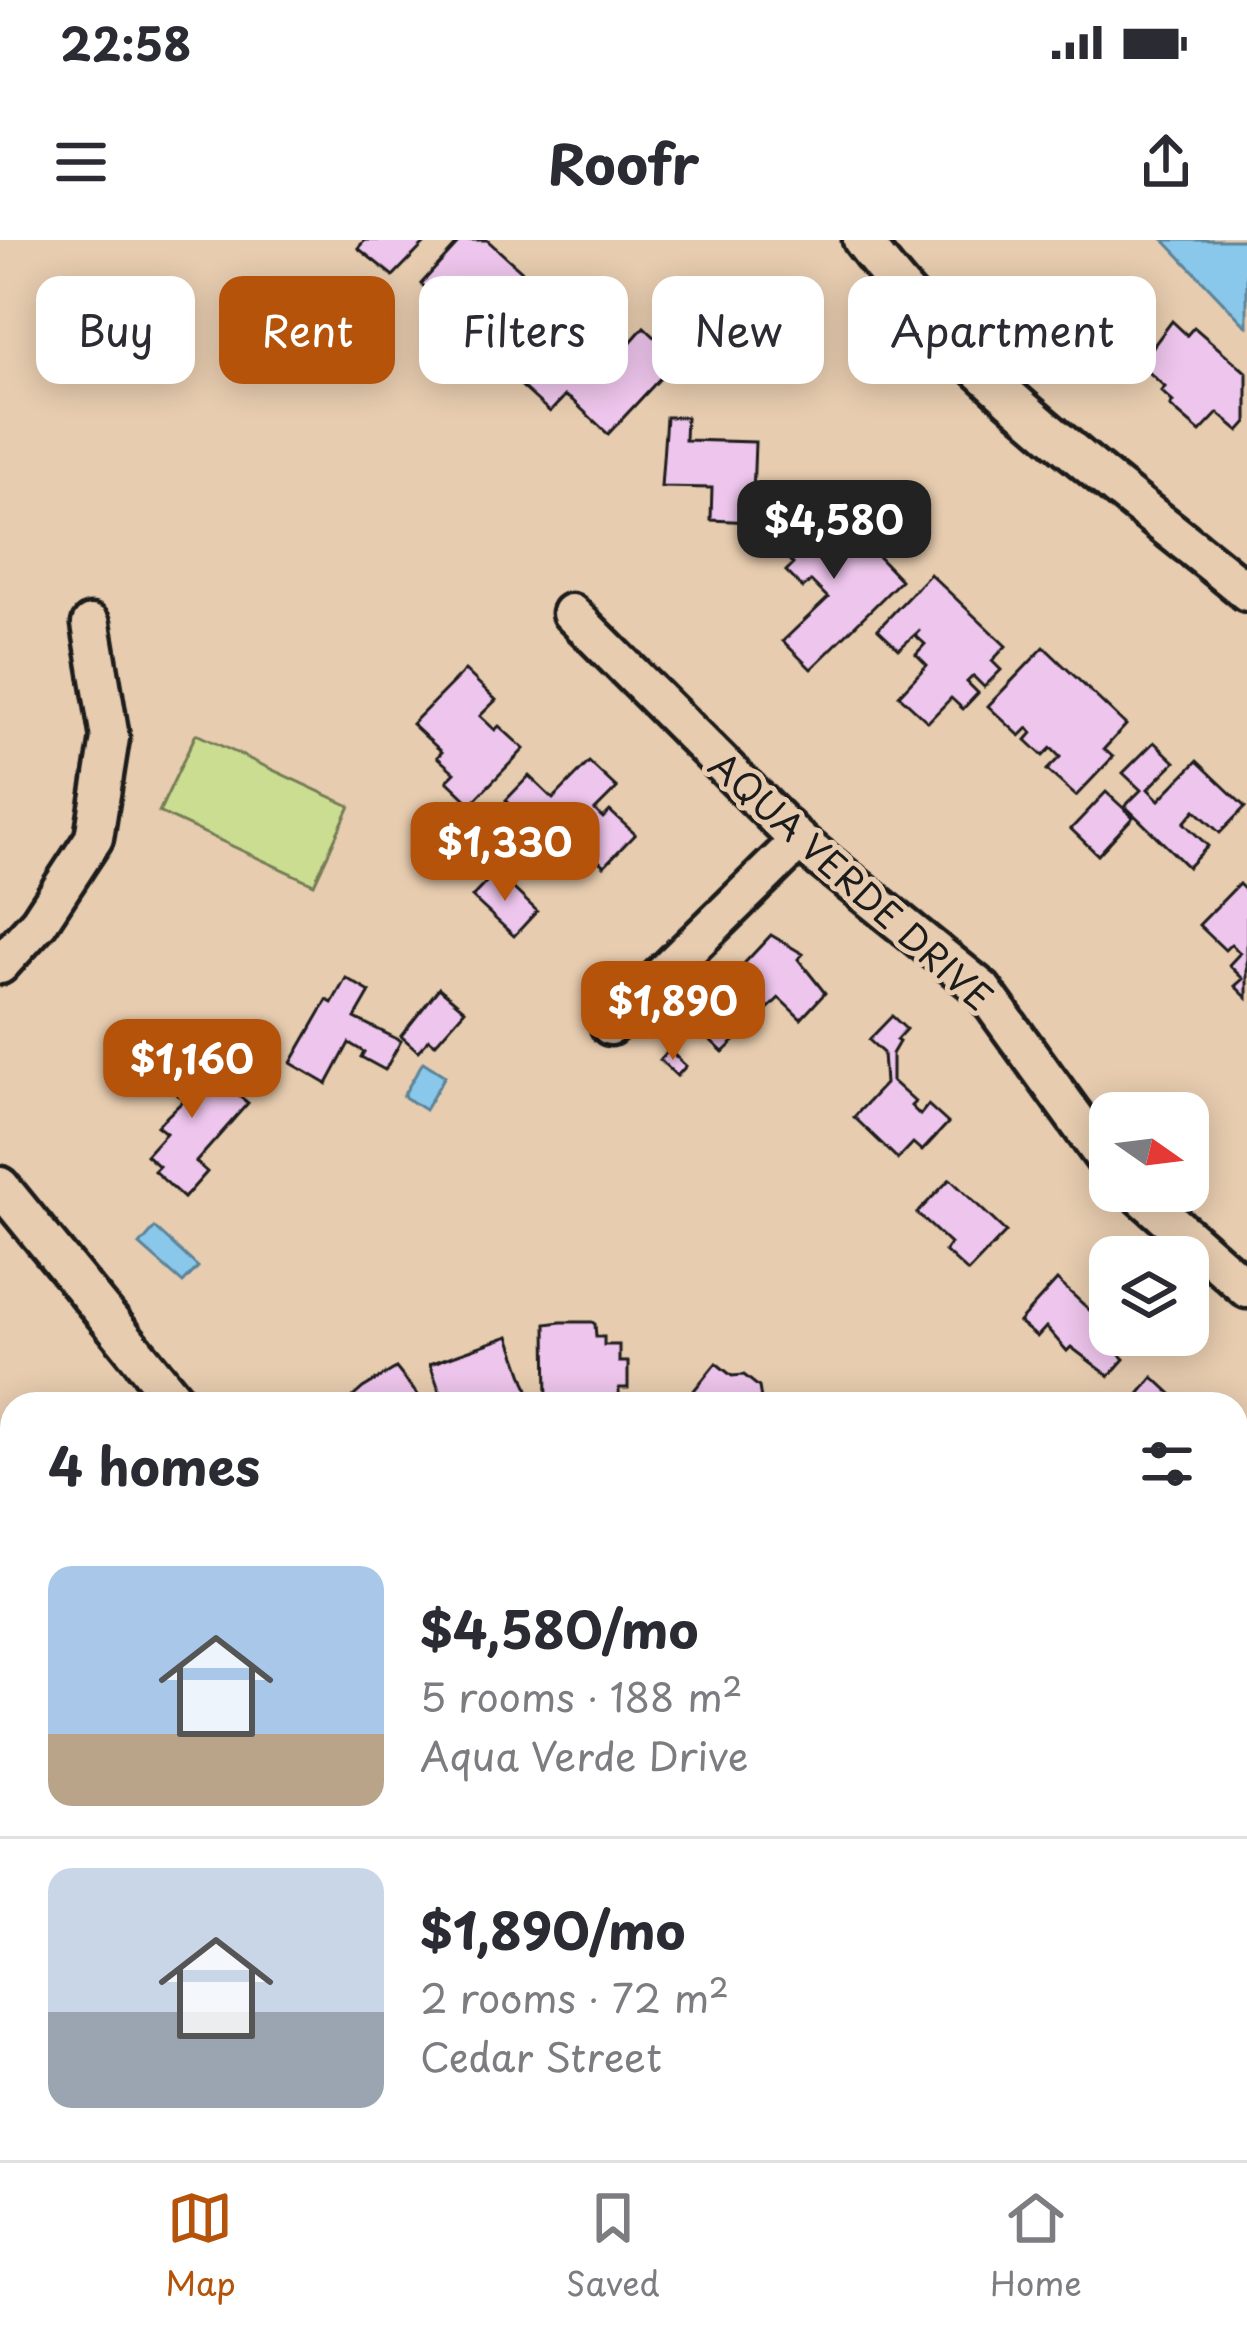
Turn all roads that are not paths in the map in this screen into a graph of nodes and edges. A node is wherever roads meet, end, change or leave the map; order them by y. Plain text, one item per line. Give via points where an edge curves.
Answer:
1 (862, 240) edge
2 (1247, 592) edge
3 (571, 613) dead end
4 (91, 624) dead end
5 (799, 841) junction
6 (0, 965) edge
7 (610, 1026) dead end
8 (1089, 1137) edge
9 (0, 1186) edge
10 (1160, 1212) edge
11 (1247, 1289) edge
12 (168, 1392) edge

1 - 2 street via 900,292 1035,418
3 - 5 street, AQUA VERDE DRIVE
4 - 6 street via 110,738 94,838
5 - 7 street
5 - 8 street, AQUA VERDE DRIVE via 982,988
9 - 12 street
10 - 11 street

